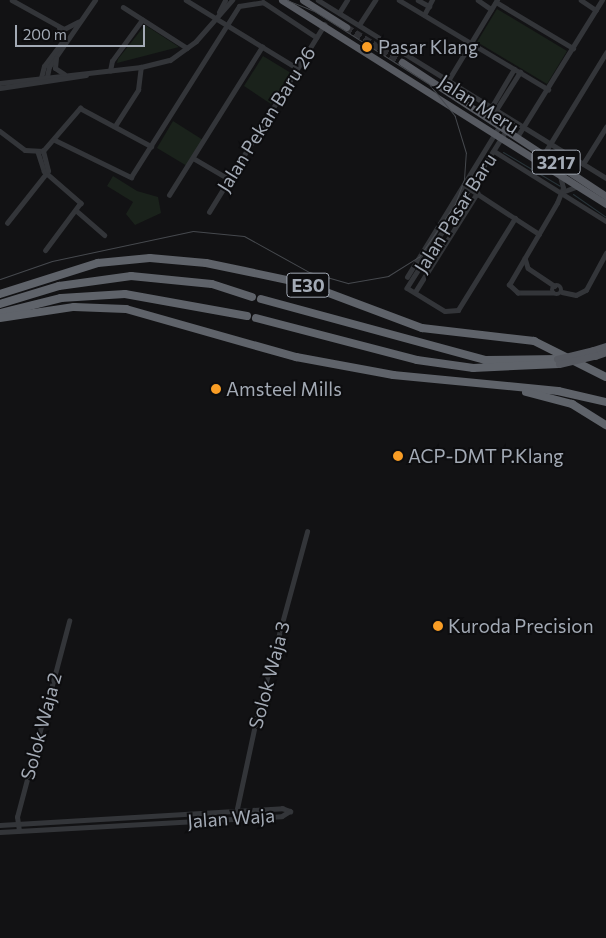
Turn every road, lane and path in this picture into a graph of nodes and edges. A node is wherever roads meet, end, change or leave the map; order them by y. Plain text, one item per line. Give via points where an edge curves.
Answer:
1 (12, 0) edge
2 (95, 0) edge
3 (186, 0) edge
4 (225, 0) edge
5 (232, 0) edge
6 (282, 0) edge
7 (303, 0) edge
8 (318, 0) edge
9 (347, 0) edge
10 (375, 0) edge
11 (399, 0) edge
12 (418, 0) edge
13 (432, 0) edge
14 (478, 0) edge
15 (580, 0) edge
16 (496, 1) edge
17 (603, 2) edge
18 (429, 6) junction
19 (123, 7) dead end
20 (491, 9) junction
21 (596, 10) junction
22 (339, 13) junction
23 (424, 15) junction
24 (83, 17) junction
25 (215, 19) junction
26 (142, 20) junction
27 (324, 25) junction
28 (359, 25) junction
29 (227, 26) junction
30 (58, 27) junction
31 (346, 27) tunnel mouth
32 (316, 37) junction
33 (471, 43) junction
34 (262, 47) junction
35 (187, 48) junction
36 (573, 48) junction
37 (606, 52) edge
38 (56, 58) junction
39 (402, 62) tunnel mouth
40 (141, 68) junction
41 (297, 68) junction
42 (514, 69) junction
43 (110, 71) junction
44 (520, 72) junction
45 (66, 74) junction
46 (88, 74) junction
47 (43, 80) junction
48 (447, 81) junction
49 (0, 82) edge
50 (0, 88) edge
51 (443, 88) junction
52 (548, 89) junction
53 (493, 109) junction
54 (500, 125) junction
55 (115, 126) junction
56 (606, 127) edge
57 (524, 128) junction
58 (507, 130) junction
59 (0, 131) edge
60 (495, 133) junction
61 (517, 137) junction
62 (502, 138) junction
63 (56, 140) junction
64 (550, 144) junction
65 (151, 146) junction
66 (41, 151) junction
67 (494, 151) junction
68 (544, 154) junction
69 (193, 158) junction
70 (583, 164) junction
71 (47, 172) junction
72 (559, 174) junction
73 (606, 178) edge
74 (229, 179) junction
75 (464, 184) junction
76 (469, 188) junction
77 (582, 189) junction
78 (562, 192) junction
79 (477, 193) junction
80 (606, 194) edge
81 (169, 196) dead end
82 (606, 204) edge
83 (606, 209) edge
84 (78, 212) junction
85 (208, 212) dead end
86 (516, 218) junction
87 (606, 221) edge
88 (6, 223) dead end
89 (539, 234) junction
90 (104, 235) dead end
91 (46, 250) dead end
92 (606, 253) edge
93 (525, 257) junction
94 (528, 268) junction
95 (517, 269) junction
96 (406, 277) dead end
97 (555, 286) junction
98 (415, 292) junction
99 (562, 292) junction
100 (553, 293) junction
101 (0, 294) edge
102 (252, 297) dead end
103 (261, 299) dead end
104 (0, 304) edge
105 (0, 313) edge
106 (247, 316) dead end
107 (0, 318) edge
108 (256, 318) dead end
109 (606, 341) edge
110 (606, 346) edge
111 (595, 352) junction
112 (606, 352) edge
113 (558, 362) junction
114 (606, 376) edge
115 (479, 384) junction
116 (606, 402) edge
117 (606, 425) edge
118 (307, 532) dead end
119 (68, 622) dead end
120 (235, 811) junction
121 (235, 818) junction
122 (18, 824) junction
123 (0, 825) edge
124 (19, 831) junction
125 (0, 832) edge

1 - 30 street
2 - 24 street
3 - 25 street
4 - 25 street
5 - 25 street
6 - 27 highway, Jalan Meru / 3217
7 - 31 highway
8 - 22 street
9 - 22 street
10 - 28 street
11 - 23 street
12 - 18 street
13 - 18 street
14 - 20 street
15 - 21 street
16 - 20 street
16 - 36 street
17 - 21 street
18 - 23 street
19 - 26 street
20 - 33 street
21 - 36 street
22 - 28 street
23 - 33 street
24 - 30 street via 70,29
24 - 38 street
25 - 29 street
25 - 35 street
26 - 35 street
26 - 43 street via 112,61
27 - 32 street, Jalan Pekan Baru 26
27 - 60 highway, Jalan Meru / 3217
28 - 48 street
29 - 32 street via 239,6 263,2
29 - 34 street
29 - 65 street
30 - 47 street via 62,41
32 - 41 street, Jalan Pekan Baru 26
33 - 42 street
33 - 48 street
34 - 41 street
34 - 69 street
35 - 40 street via 170,60
36 - 52 street
37 - 64 street
38 - 45 street via 55,68
38 - 47 street
39 - 51 highway, Jalan Meru / 3217
40 - 43 street
40 - 55 street via 138,90
41 - 74 street, Jalan Pekan Baru 26
42 - 44 street
42 - 53 street
43 - 46 street
44 - 52 street
44 - 53 street
45 - 46 street
45 - 47 street
46 - 47 street
47 - 49 street
47 - 50 street
48 - 51 street
48 - 53 street
51 - 54 highway, Jalan Meru / 3217
52 - 57 street
53 - 57 street
54 - 58 highway, Jalan Meru / 3217
54 - 60 street, Jalan Pasar Baru
55 - 63 street via 78,108
55 - 65 street
56 - 70 street
57 - 61 street
57 - 64 street
58 - 61 highway, Jalan Meru / 3217
58 - 62 street, Jalan Pasar Baru
59 - 66 street via 25,150
60 - 62 highway, Jalan Meru / 3217
60 - 75 street, Jalan Pasar Baru
61 - 68 highway, Jalan Meru / 3217
62 - 67 street, Jalan Pasar Baru
62 - 72 highway, Jalan Meru / 3217
63 - 65 street via 127,177
63 - 66 street
64 - 68 street
64 - 70 street
66 - 71 street
67 - 76 street, Jalan Pasar Baru
67 - 78 street
68 - 80 highway, Jalan Meru / 3217
69 - 74 street
69 - 81 street
70 - 73 street
71 - 84 street via 80,201
71 - 88 street
72 - 77 highway, Jalan Meru / 3217
72 - 78 street
74 - 85 street, Jalan Pekan Baru 26
75 - 76 street
75 - 96 street, Jalan Pasar Baru
76 - 79 street
76 - 98 street, Jalan Pasar Baru via 407,288
77 - 78 street
77 - 82 highway, Jalan Meru / 3217
77 - 83 highway
78 - 87 street
78 - 89 street
79 - 86 street
79 - 98 street
84 - 90 street
84 - 91 street
86 - 89 street
86 - 98 street via 458,310 445,311
89 - 93 street
92 - 99 street via 586,290 576,295
93 - 94 street
93 - 95 street
94 - 95 street
94 - 97 street
95 - 100 street via 509,288 518,293
97 - 99 street
97 - 100 street
99 - 100 street
101 - 114 highway, E30 via 52,274 98,263 150,258 206,262 302,282 422,328 534,341
102 - 104 highway via 212,284 131,276 59,286
103 - 113 highway, E30 via 484,360
105 - 106 highway via 61,298 125,294
107 - 115 highway via 74,307 126,310 296,356 393,375
108 - 113 highway, E30 via 417,360 473,368
109 - 111 highway
110 - 111 highway
111 - 112 highway
111 - 113 highway, bridge
115 - 116 highway via 558,391
115 - 117 highway via 559,399
118 - 120 street, Solok Waja 3
119 - 122 street, Solok Waja 2
120 - 121 street, Solok Waja 3
120 - 121 street, Jalan Waja via 290,811
120 - 122 street, Jalan Waja
121 - 124 street, Jalan Waja
122 - 123 street, Jalan Waja
122 - 124 street, Solok Waja 2
124 - 125 street, Jalan Waja

